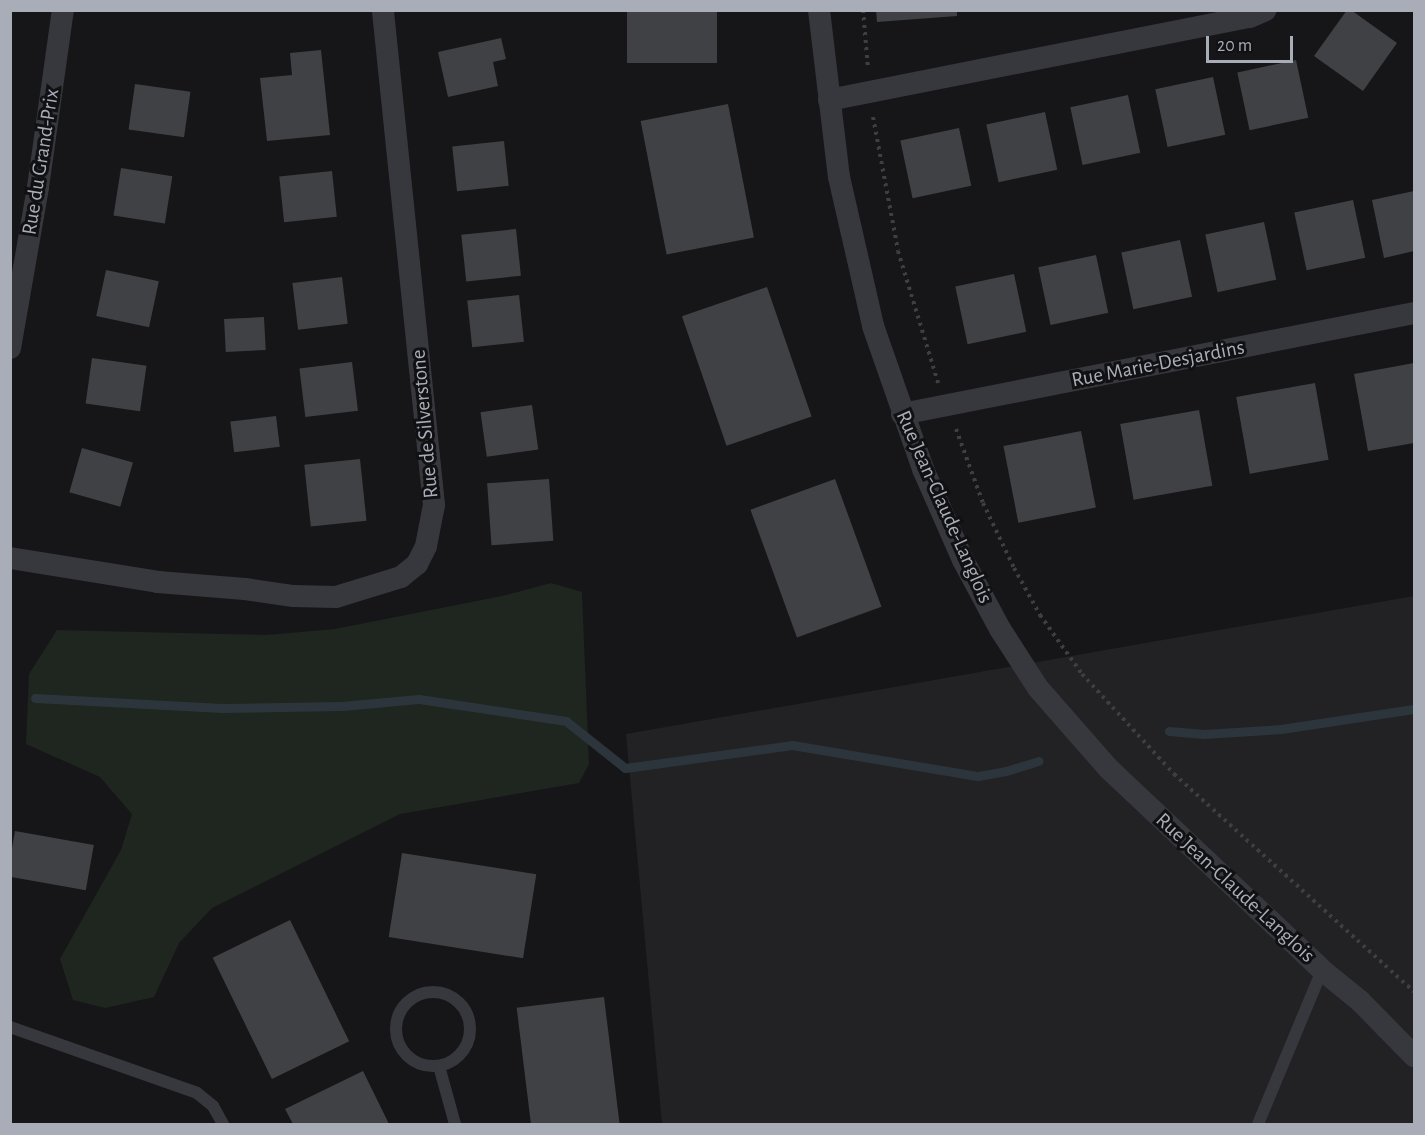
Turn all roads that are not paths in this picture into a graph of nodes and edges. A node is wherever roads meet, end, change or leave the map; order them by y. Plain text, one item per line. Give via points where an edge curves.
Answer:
1 (63, 10) edge
2 (383, 10) edge
3 (819, 10) edge
4 (1266, 10) edge
5 (829, 100) junction
6 (1414, 313) edge
7 (10, 348) edge
8 (902, 414) junction
9 (10, 558) edge
10 (1322, 970) junction
11 (10, 1027) edge
12 (1414, 1056) edge
13 (439, 1066) junction
14 (223, 1125) edge
15 (455, 1125) edge
16 (1258, 1125) edge

1 - 7 street, Rue du Grand-Prix
2 - 9 street, Rue de Silverstone via 434,505 426,546 417,564 401,577 336,597 158,582
3 - 5 street, Rue Jean-Claude-Langlois
4 - 5 street via 1250,17
5 - 8 street, Rue Jean-Claude-Langlois via 839,177 856,257 873,326
6 - 8 street, Rue Marie-Desjardins
8 - 10 street, Rue Jean-Claude-Langlois via 963,560 1000,629 1038,687 1108,768
10 - 12 street, Rue Jean-Claude-Langlois via 1360,1001
10 - 16 lane
11 - 14 lane via 198,1093 213,1106
13 - 13 lane via 461,1054 470,1035 469,1022 460,1004 450,996 421,993 400,1012 396,1032 399,1045 411,1059
13 - 15 lane

